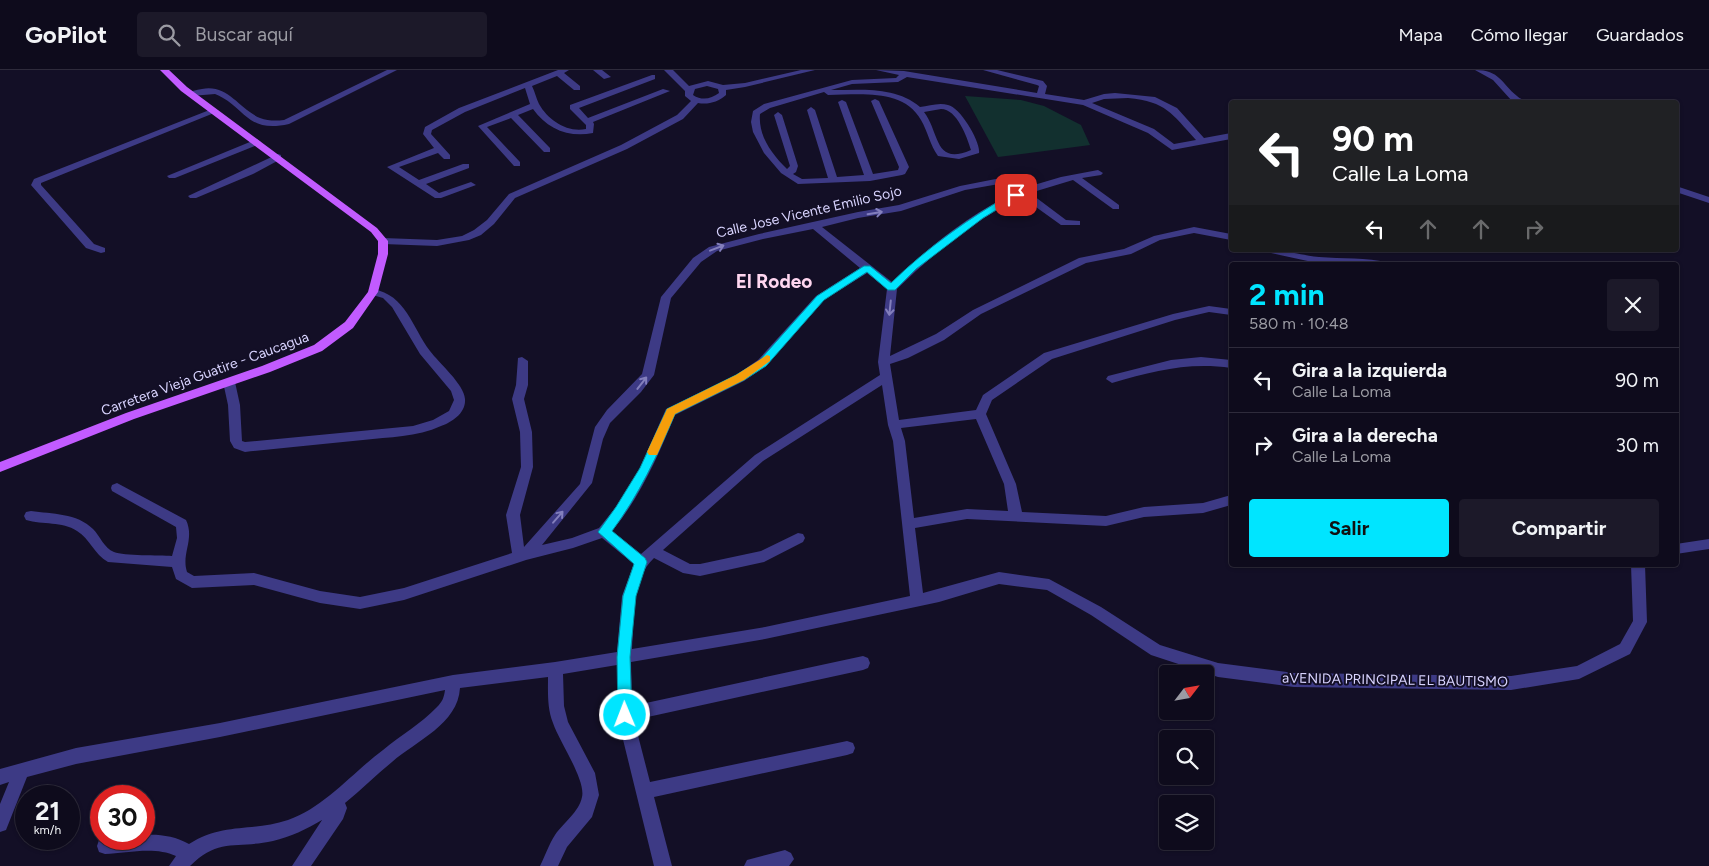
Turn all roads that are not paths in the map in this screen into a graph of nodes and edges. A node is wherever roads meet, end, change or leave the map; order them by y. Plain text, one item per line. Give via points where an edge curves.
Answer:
1 (164, 70) edge
2 (393, 70) edge
3 (597, 70) edge
4 (668, 70) edge
5 (811, 70) edge
6 (880, 70) edge
7 (987, 70) edge
8 (1479, 70) edge
9 (562, 71) edge
10 (904, 73) junction
11 (685, 74) edge
12 (652, 77) dead end
13 (607, 78) dead end
14 (702, 84) junction
15 (527, 85) junction
16 (577, 88) dead end
17 (722, 88) junction
18 (666, 90) dead end
19 (689, 90) junction
20 (821, 91) junction
21 (191, 94) junction
22 (1041, 95) junction
23 (696, 100) junction
24 (1519, 100) edge
25 (875, 101) dead end
26 (842, 102) dead end
27 (1085, 103) junction
28 (535, 105) junction
29 (811, 110) dead end
30 (920, 110) junction
31 (215, 112) junction
32 (512, 114) junction
33 (778, 115) dead end
34 (586, 121) junction
35 (1229, 136) edge
36 (1202, 141) junction
37 (257, 142) junction
38 (440, 149) junction
39 (547, 150) dead end
40 (278, 157) junction
41 (447, 157) dead end
42 (517, 164) dead end
43 (466, 166) dead end
44 (1098, 172) dead end
45 (787, 173) junction
46 (172, 176) dead end
47 (1074, 177) junction
48 (870, 178) junction
49 (833, 180) junction
50 (420, 183) junction
51 (471, 185) dead end
52 (1679, 190) edge
53 (1028, 191) junction
54 (193, 196) dead end
55 (1709, 200) edge
56 (1116, 207) dead end
57 (1077, 223) dead end
58 (815, 226) junction
59 (1229, 237) edge
60 (383, 241) junction
61 (101, 250) dead end
62 (1279, 252) edge
63 (1356, 262) edge
64 (867, 268) junction
65 (892, 288) junction
66 (373, 292) junction
67 (1229, 312) edge
68 (522, 361) dead end
69 (884, 362) junction
70 (1229, 364) edge
71 (886, 377) junction
72 (1112, 379) dead end
73 (229, 382) junction
74 (980, 414) junction
75 (894, 425) junction
76 (0, 467) edge
77 (117, 488) dead end
78 (1229, 501) edge
79 (31, 516) dead end
80 (1016, 517) junction
81 (908, 524) junction
82 (604, 532) junction
83 (798, 538) dead end
84 (1709, 544) edge
85 (1679, 549) edge
86 (652, 551) junction
87 (522, 555) junction
88 (178, 562) junction
89 (640, 562) junction
90 (1638, 567) edge
91 (916, 600) junction
92 (624, 657) junction
93 (862, 663) dead end
94 (555, 669) junction
95 (453, 682) junction
96 (625, 715) junction
97 (847, 748) dead end
98 (21, 772) junction
99 (0, 777) edge
100 (644, 792) junction
101 (336, 802) junction
102 (0, 824) edge
103 (155, 845) edge
104 (785, 859) dead end
105 (183, 860) edge
106 (301, 866) edge
107 (549, 866) edge
108 (663, 866) edge
109 (753, 866) edge

1 - 21 main road
2 - 21 street via 276,124 252,119 218,92
3 - 13 street
4 - 19 street
5 - 17 street
6 - 10 street
7 - 22 street via 1040,84 1043,86
8 - 24 street via 1496,78
9 - 15 street
9 - 16 street
10 - 20 street via 898,80 858,81
10 - 22 street
11 - 14 street
12 - 34 street via 573,107
14 - 17 street
14 - 19 street
15 - 28 street
15 - 38 street via 462,110 428,129 427,134
17 - 23 street via 723,93 717,98
18 - 34 street
19 - 23 street via 689,96
20 - 30 street via 896,96
20 - 45 street via 767,106 756,113 755,130 760,141
21 - 31 main road
22 - 27 street
23 - 60 street via 680,117 624,147 512,196 486,226 469,236 441,243
25 - 48 street via 905,169 896,174
26 - 48 street
27 - 36 street via 1151,131 1170,146
27 - 36 street via 1117,95 1158,102 1172,108
28 - 32 street
28 - 34 street via 541,114 566,132 584,134 590,131 590,124
29 - 49 street
30 - 30 street via 942,154 948,157 976,151 953,110 946,107
31 - 37 main road
31 - 61 street via 37,181 36,185 90,246
32 - 39 street
32 - 42 street via 482,126
33 - 45 street via 794,166
35 - 36 street
37 - 40 main road
37 - 46 street
38 - 41 street
38 - 50 street via 392,167
40 - 54 street
40 - 60 main road via 374,230
43 - 50 street
44 - 47 street
45 - 49 street via 800,182
47 - 53 street
47 - 56 street
48 - 49 street
50 - 51 street via 438,196
52 - 55 street
53 - 57 street, Calle Jose Vicente Emilio Sojo via 1064,224
58 -> 53 street, Calle Jose Vicente Emilio Sojo via 901,208 963,188 1016,178 1021,179
53 - 65 street via 980,216 913,267
58 - 64 street
87 -> 58 street, Calle Jose Vicente Emilio Sojo via 588,480 600,430 648,375 663,304 669,291 697,260 713,249
59 - 69 street via 1194,230 1157,238 1127,252 1083,260 977,312 940,337
60 - 66 main road, Carretera Vieja Guatire - Caucagua via 383,254
62 - 63 street via 1317,260
64 - 65 street
64 - 82 street via 820,298 762,363 740,378 670,412 646,469
65 -> 69 street
66 - 73 main road, Carretera Vieja Guatire - Caucagua via 349,324 318,348
66 - 73 street via 395,301 422,348 456,389 458,408 445,420 413,430 245,448 236,440
67 - 74 street via 1209,309 1173,317 1048,356 987,398
68 - 87 street via 522,385 518,399 526,432 527,466 513,515
69 - 71 street
70 - 72 street via 1176,363
71 - 75 street
71 - 86 street via 759,458
73 - 76 main road, Carretera Vieja Guatire - Caucagua via 130,416
74 - 75 street
74 - 80 street via 1010,484
75 - 81 street via 899,440
77 - 88 street via 181,524 184,538
78 - 80 street via 1203,508 1144,512 1106,521
79 - 88 street via 80,525 89,532 103,554 112,558
80 - 81 street via 967,514
81 - 91 street
82 - 87 street
82 - 89 street
83 - 86 street via 764,556 700,570 688,569
84 - 85 street
86 - 89 street
87 - 88 street via 404,594 360,603 320,597 254,579 192,582 181,575
89 - 92 street via 629,596
90 - 91 street, aVENIDA PRINCIPAL EL BAUTISMO via 1640,622 1625,649 1579,672 1511,683 1294,680 1218,670 1156,650 1049,585 999,578
91 - 92 street, aVENIDA PRINCIPAL EL BAUTISMO via 765,633
92 - 94 street, aVENIDA PRINCIPAL EL BAUTISMO
92 - 96 street
93 - 96 street
94 - 95 street, aVENIDA PRINCIPAL EL BAUTISMO
94 - 107 street via 556,706 566,738 589,779 591,795 586,811 561,841
95 - 98 street, aVENIDA PRINCIPAL EL BAUTISMO via 76,756
95 - 101 street via 452,698 438,716
96 - 100 street
97 - 100 street
98 - 99 street, aVENIDA PRINCIPAL EL BAUTISMO
98 - 102 street
100 - 108 street
101 - 105 street via 286,829 210,840
101 - 106 street via 337,813
103 - 105 street via 182,848
104 - 109 street

